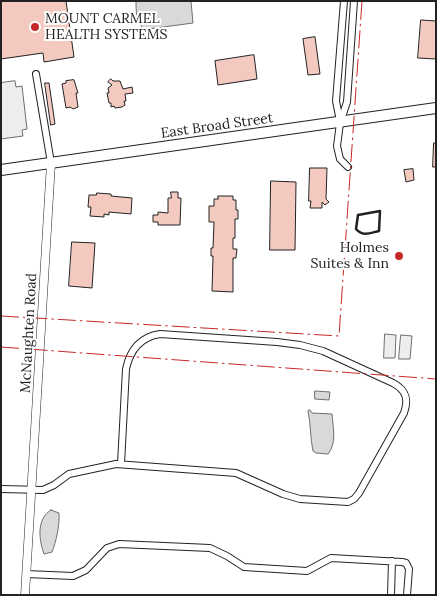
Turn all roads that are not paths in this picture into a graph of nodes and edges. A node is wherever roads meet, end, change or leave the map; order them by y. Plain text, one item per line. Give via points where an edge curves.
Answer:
1 (344, 1) edge
2 (354, 1) edge
3 (36, 74) dead end
4 (436, 108) edge
5 (340, 122) junction
6 (51, 163) junction
7 (348, 167) dead end
8 (1, 170) edge
9 (122, 464) junction
10 (1, 488) edge
11 (32, 491) junction
12 (392, 561) junction
13 (26, 574) junction
14 (25, 595) edge
15 (391, 595) edge
16 (407, 595) edge

1 - 5 street via 336,101
2 - 5 street via 347,102
3 - 6 street, McNaughten Road
4 - 5 highway, East Broad Street
5 - 6 highway, East Broad Street
5 - 7 street via 337,153
6 - 8 highway, East Broad Street
6 - 11 street, McNaughten Road
9 - 9 street via 126,369 130,354 140,342 152,335 288,343 322,351 401,387 406,395 404,413 354,499 341,502 300,499 236,473
9 - 11 street via 70,474 44,490
10 - 11 street
11 - 13 street, McNaughten Road
12 - 13 street via 331,558 307,570 244,567 210,548 119,544 107,548 86,570 73,576
12 - 15 street
12 - 16 street via 408,566
13 - 14 street, McNaughten Road

